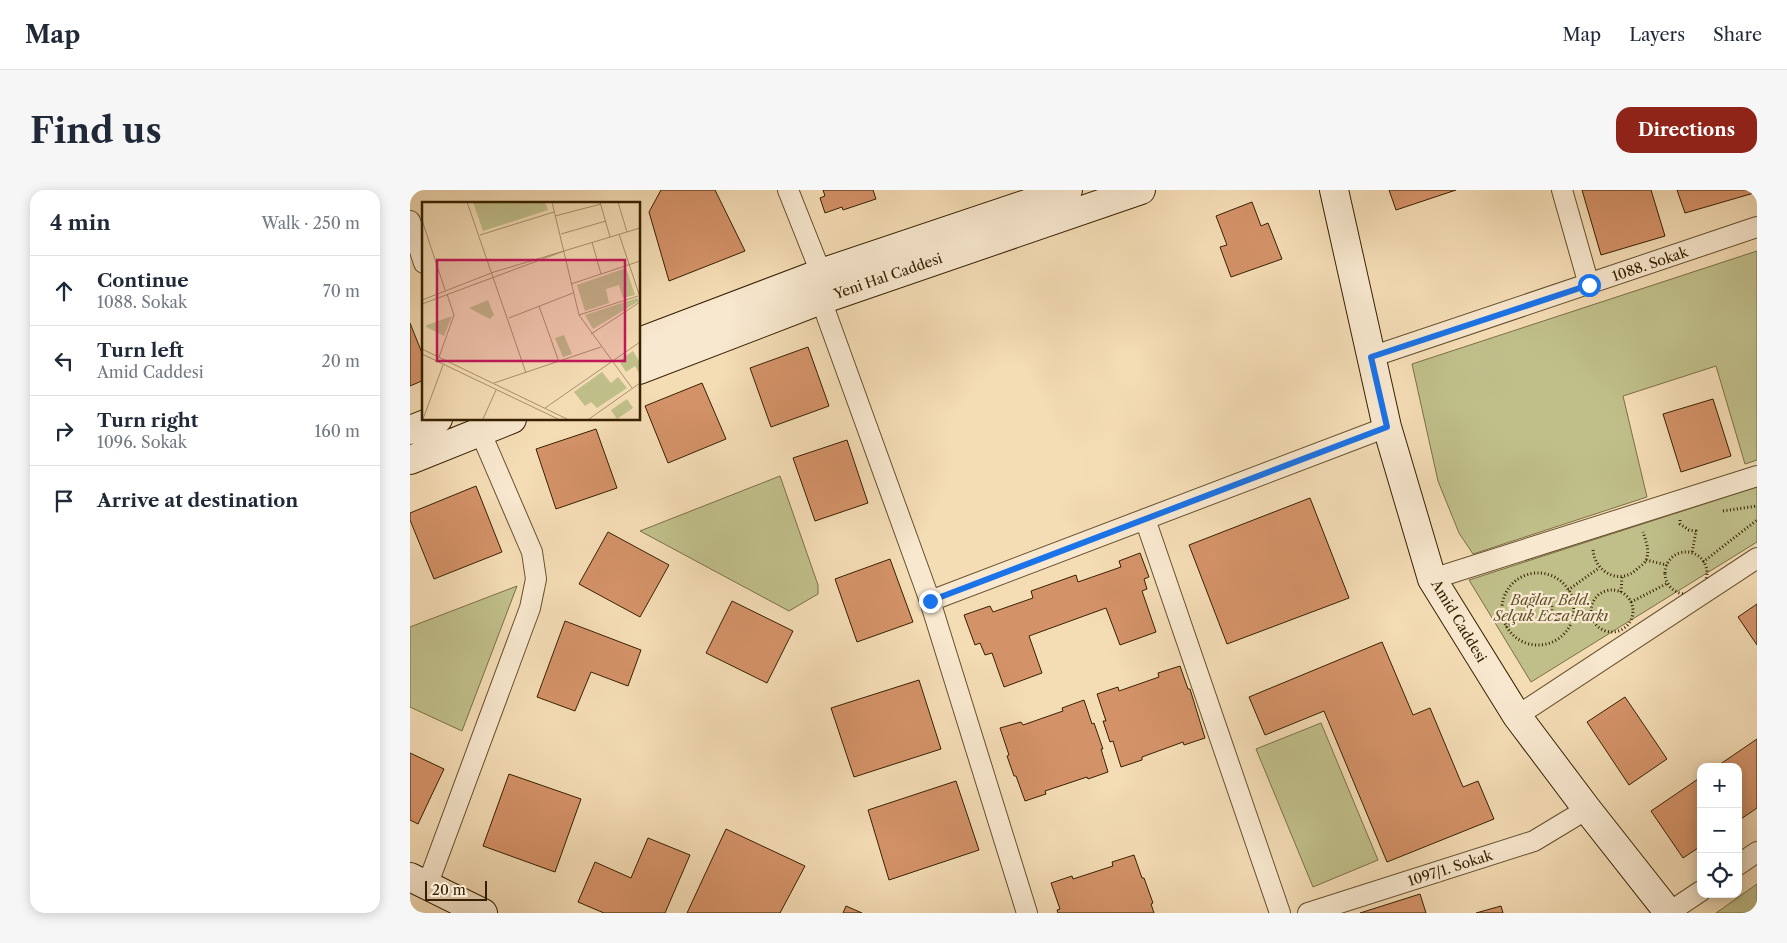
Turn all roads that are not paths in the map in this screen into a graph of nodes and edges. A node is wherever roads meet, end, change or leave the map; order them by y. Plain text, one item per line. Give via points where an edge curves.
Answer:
1 (788, 190) edge
2 (1068, 190) edge
3 (1141, 190) edge
4 (1334, 190) edge
5 (1562, 190) edge
6 (410, 221) edge
7 (1757, 227) edge
8 (422, 258) edge
9 (1589, 285) junction
10 (821, 286) junction
11 (640, 342) edge
12 (1371, 357) junction
13 (640, 370) edge
14 (435, 420) edge
15 (509, 420) edge
16 (1387, 427) junction
17 (410, 430) edge
18 (480, 431) junction
19 (410, 460) edge
20 (1757, 476) edge
21 (1145, 519) junction
22 (1757, 558) edge
23 (1432, 578) junction
24 (930, 601) junction
25 (1517, 716) junction
26 (1587, 809) junction
27 (1757, 852) edge
28 (1742, 862) edge
29 (419, 882) edge
30 (1697, 894) edge
31 (483, 913) edge
32 (1027, 913) edge
33 (1280, 913) edge
34 (1308, 913) edge
35 (1669, 913) edge

1 - 10 street
2 - 10 street
3 - 10 street, Yeni Hal Caddesi
4 - 12 street, Amid Caddesi
5 - 9 street
6 - 8 street
7 - 9 street, 1088. Sokak
9 - 12 street, 1088. Sokak
10 - 11 street
10 - 13 street, Yeni Hal Caddesi
10 - 24 street
12 - 16 street, Amid Caddesi
14 - 17 street
15 - 18 street
16 - 21 street
16 - 23 street, Amid Caddesi
18 - 19 street
18 - 29 street via 532,552 536,579 530,608
20 - 23 street
21 - 24 street
21 - 33 street
22 - 25 street
23 - 25 street, Amid Caddesi
24 - 32 street
25 - 26 street, Amid Caddesi
26 - 34 street, 1097/1. Sokak via 1534,841
26 - 35 street, Amid Caddesi
27 - 28 street
29 - 31 street
30 - 35 street

